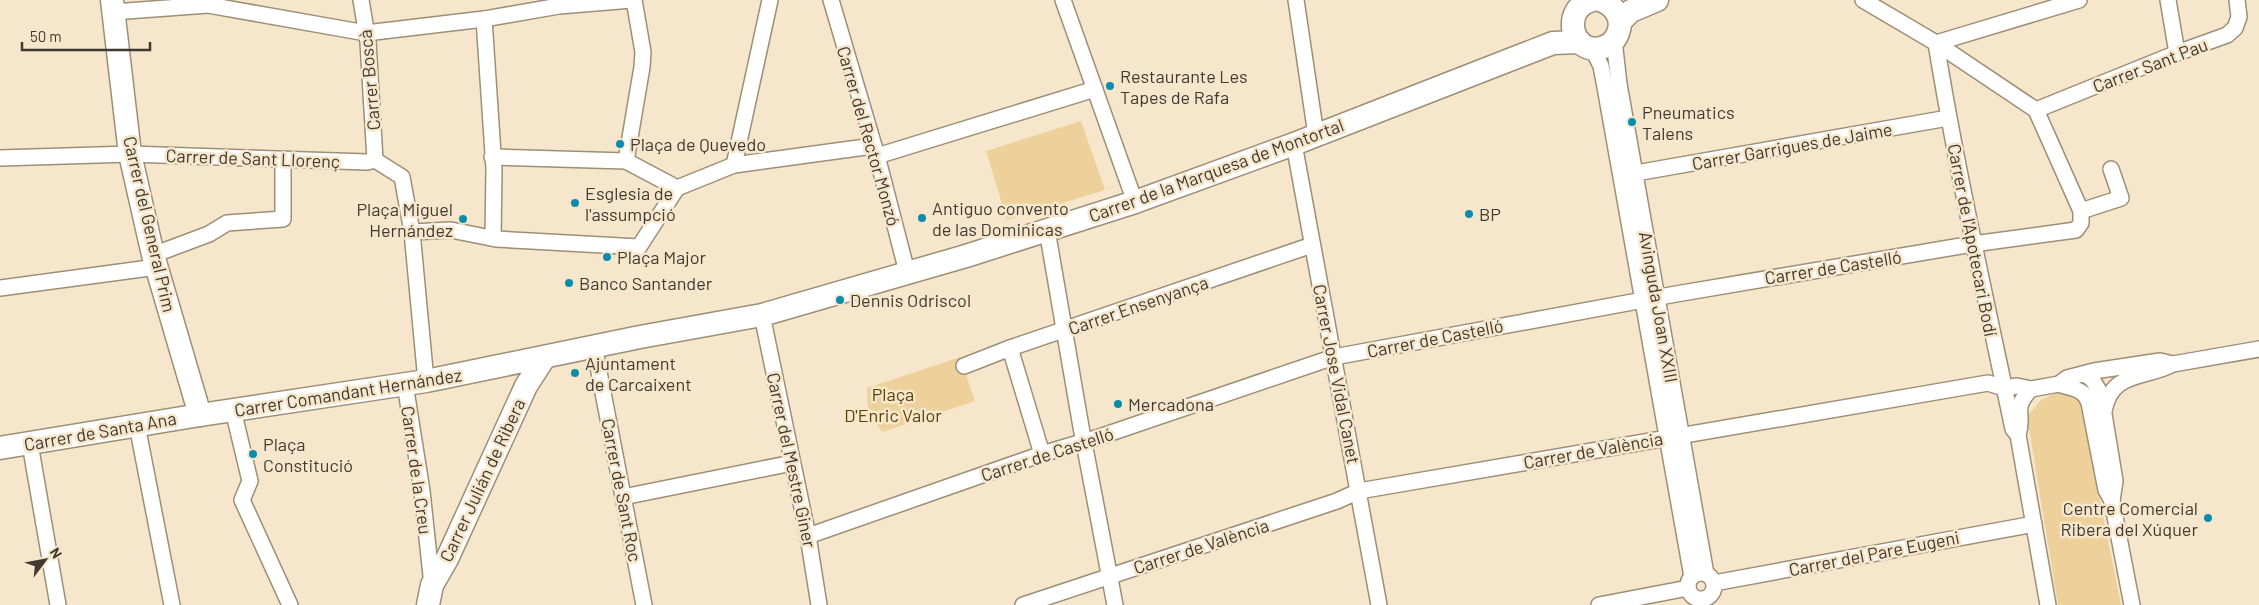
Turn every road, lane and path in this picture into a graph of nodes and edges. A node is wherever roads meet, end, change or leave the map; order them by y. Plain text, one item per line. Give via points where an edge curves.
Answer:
1 (361, 0) edge
2 (633, 0) edge
3 (770, 0) edge
4 (831, 0) edge
5 (1063, 0) edge
6 (1296, 0) edge
7 (1863, 0) edge
8 (2080, 0) edge
9 (2168, 0) edge
10 (2237, 0) edge
11 (1652, 2) edge
12 (112, 6) edge
13 (1605, 8) edge
14 (484, 19) junction
15 (1572, 19) junction
16 (366, 33) junction
17 (1553, 43) junction
18 (1936, 43) junction
19 (1586, 45) junction
20 (2177, 53) junction
21 (1095, 89) junction
22 (2036, 110) junction
23 (1948, 118) junction
24 (1316, 136) junction
25 (1294, 144) junction
26 (875, 151) junction
27 (130, 154) junction
28 (0, 158) edge
29 (492, 158) junction
30 (283, 160) junction
31 (375, 160) junction
32 (626, 160) junction
33 (734, 165) junction
34 (2111, 169) dead end
35 (1636, 173) junction
36 (678, 188) junction
37 (1135, 202) junction
38 (2081, 217) junction
39 (1047, 230) junction
40 (412, 232) junction
41 (493, 238) junction
42 (1974, 244) junction
43 (1312, 245) junction
44 (155, 261) junction
45 (907, 272) junction
46 (0, 288) edge
47 (1650, 298) junction
48 (762, 315) junction
49 (1064, 331) junction
50 (594, 346) junction
51 (1010, 348) junction
52 (2259, 349) edge
53 (549, 357) junction
54 (1334, 357) junction
55 (2173, 364) junction
56 (964, 366) dead end
57 (496, 368) junction
58 (2084, 374) junction
59 (415, 382) junction
60 (2059, 384) junction
61 (526, 386) junction
62 (2004, 388) junction
63 (2031, 389) junction
64 (2105, 405) junction
65 (233, 410) junction
66 (200, 415) junction
67 (137, 425) junction
68 (2018, 435) junction
69 (1674, 436) junction
70 (1084, 441) junction
71 (30, 444) junction
72 (0, 448) edge
73 (1042, 454) junction
74 (792, 462) junction
75 (1359, 491) junction
76 (623, 497) junction
77 (2112, 501) junction
78 (2034, 524) junction
79 (808, 536) junction
80 (1109, 576) junction
81 (1702, 591) edge
82 (430, 595) edge
83 (58, 605) edge
84 (172, 605) edge
85 (290, 605) edge
86 (644, 605) edge
87 (820, 605) edge
88 (1023, 605) edge
89 (1115, 605) edge
90 (1379, 605) edge
91 (1599, 605) edge
92 (2048, 605) edge
93 (2132, 605) edge

1 - 16 street, Carrer Boscà
2 - 14 street via 559,6
2 - 32 street via 643,52
3 - 33 street
4 - 26 street, Carrer del Rector Monzó
5 - 21 street
6 - 24 street
7 - 18 street
8 - 18 street
9 - 20 street
10 - 20 street, Carrer Sant Pau via 2239,17 2235,28 2227,35
11 - 13 street
12 - 16 street via 208,5
12 - 27 street, Carrer del General Prim
13 - 15 street via 1577,8
13 - 19 street, Carrer de la Marquesa de Montortal via 1606,46
13 - 35 street, Avinguda Joan XXIII
14 - 16 street
14 - 29 street
15 - 17 street
15 - 19 street via 1573,32
16 - 31 street, Carrer Boscà
17 - 19 street, Carrer de la Marquesa de Montortal
17 - 24 street, Carrer de la Marquesa de Montortal
18 - 22 street
18 - 23 street, Carrer de l'Apotecari Bodí
19 - 47 street, Avinguda Joan XXIII via 1601,66
20 - 22 street, Carrer Sant Pau
21 - 26 street
21 - 37 street
22 - 38 street
23 - 35 street, Carrer Garrigues de Jaime
23 - 42 street, Carrer de l'Apotecari Bodí
24 - 25 street, Carrer de la Marquesa de Montortal
25 - 37 street, Carrer de la Marquesa de Montortal
25 - 43 street, Carrer Jose Vidal Canet
26 - 33 street
26 - 45 street, Carrer del Rector Monzó
27 - 28 street, Carrer de Sant Llorenç
27 - 30 street, Carrer de Sant Llorenç
27 - 44 street, Carrer del General Prim
29 - 32 street
29 - 41 street
30 - 31 street, Carrer de Sant Llorenç
30 - 44 street via 282,219 228,223
31 - 40 street via 402,177
32 - 36 street
33 - 36 street
34 - 38 street via 2121,198
35 - 47 street, Avinguda Joan XXIII
36 - 41 street via 639,247
37 - 39 street, Carrer de la Marquesa de Montortal
38 - 42 street, Carrer de Castelló via 2076,230
39 - 45 street, Carrer de la Marquesa de Montortal
39 - 49 street
40 - 41 street via 451,230
40 - 59 street, Carrer de la Creu
42 - 47 street, Carrer de Castelló
42 - 62 street, Carrer de l'Apotecari Bodí
43 - 49 street, Carrer Ensenyança
43 - 54 street, Carrer Jose Vidal Canet
44 - 46 street
44 - 66 street, Carrer del General Prim
45 - 48 street, Carrer de la Marquesa de Montortal
47 - 54 street, Carrer de Castelló
47 - 69 street, Avinguda Joan XXIII
48 - 50 street, Carrer de la Marquesa de Montortal
48 - 74 street, Carrer del Mestre Giner
49 - 51 street, Carrer Ensenyança
49 - 70 street
50 - 53 street
50 - 76 street, Carrer de Sant Roc
51 - 56 street, Carrer Ensenyança
51 - 73 street
52 - 55 street
53 - 57 street, Carrer Comandant Hernández
53 - 61 street, Carrer Julián de Ribera
54 - 70 street, Carrer de Castelló
54 - 75 street, Carrer Jose Vidal Canet
55 - 58 street, Carrer de València via 2160,361
55 - 64 street via 2128,378 2117,386
57 - 59 street, Carrer Comandant Hernández
57 - 61 street, Carrer Comandant Hernández via 519,373
58 - 60 street, Carrer de València via 2067,378
58 - 64 street via 2092,379
59 - 65 street, Carrer Comandant Hernández
59 - 82 street, Carrer de la Creu
60 - 63 street, Carrer de València
60 - 77 street via 2079,390 2087,397 2106,490
61 - 82 street, Carrer Julián de Ribera
62 - 63 street, Carrer de València
62 - 68 street, Carrer de l'Apotecari Bodí via 2013,429
62 - 69 street, Carrer de València via 1988,383
63 - 68 street, Carrer de l'Apotecari Bodí via 2018,411
64 - 77 street via 2115,481
65 - 66 street, Carrer Comandant Hernández
65 - 85 street via 250,481 242,500
66 - 67 street, Carrer de Santa Ana
67 - 71 street, Carrer de Santa Ana
67 - 84 street
68 - 78 street, Carrer de l'Apotecari Bodí
69 - 75 street, Carrer de València
69 - 81 street, Avinguda Joan XXIII
70 - 73 street, Carrer de Castelló
70 - 80 street
71 - 72 street, Carrer de Santa Ana
71 - 83 street
73 - 79 street, Carrer de Castelló
74 - 76 street
74 - 79 street, Carrer del Mestre Giner
75 - 80 street, Carrer de València
75 - 90 street, Carrer Jose Vidal Canet
76 - 86 street, Carrer de Sant Roc
77 - 93 street
78 - 81 street, Carrer del Pare Eugeni
78 - 92 street, Carrer de l'Apotecari Bodí
79 - 87 street, Carrer del Mestre Giner
80 - 88 street, Carrer de València
80 - 89 street
81 - 91 street, Carrer del Pare Eugeni

